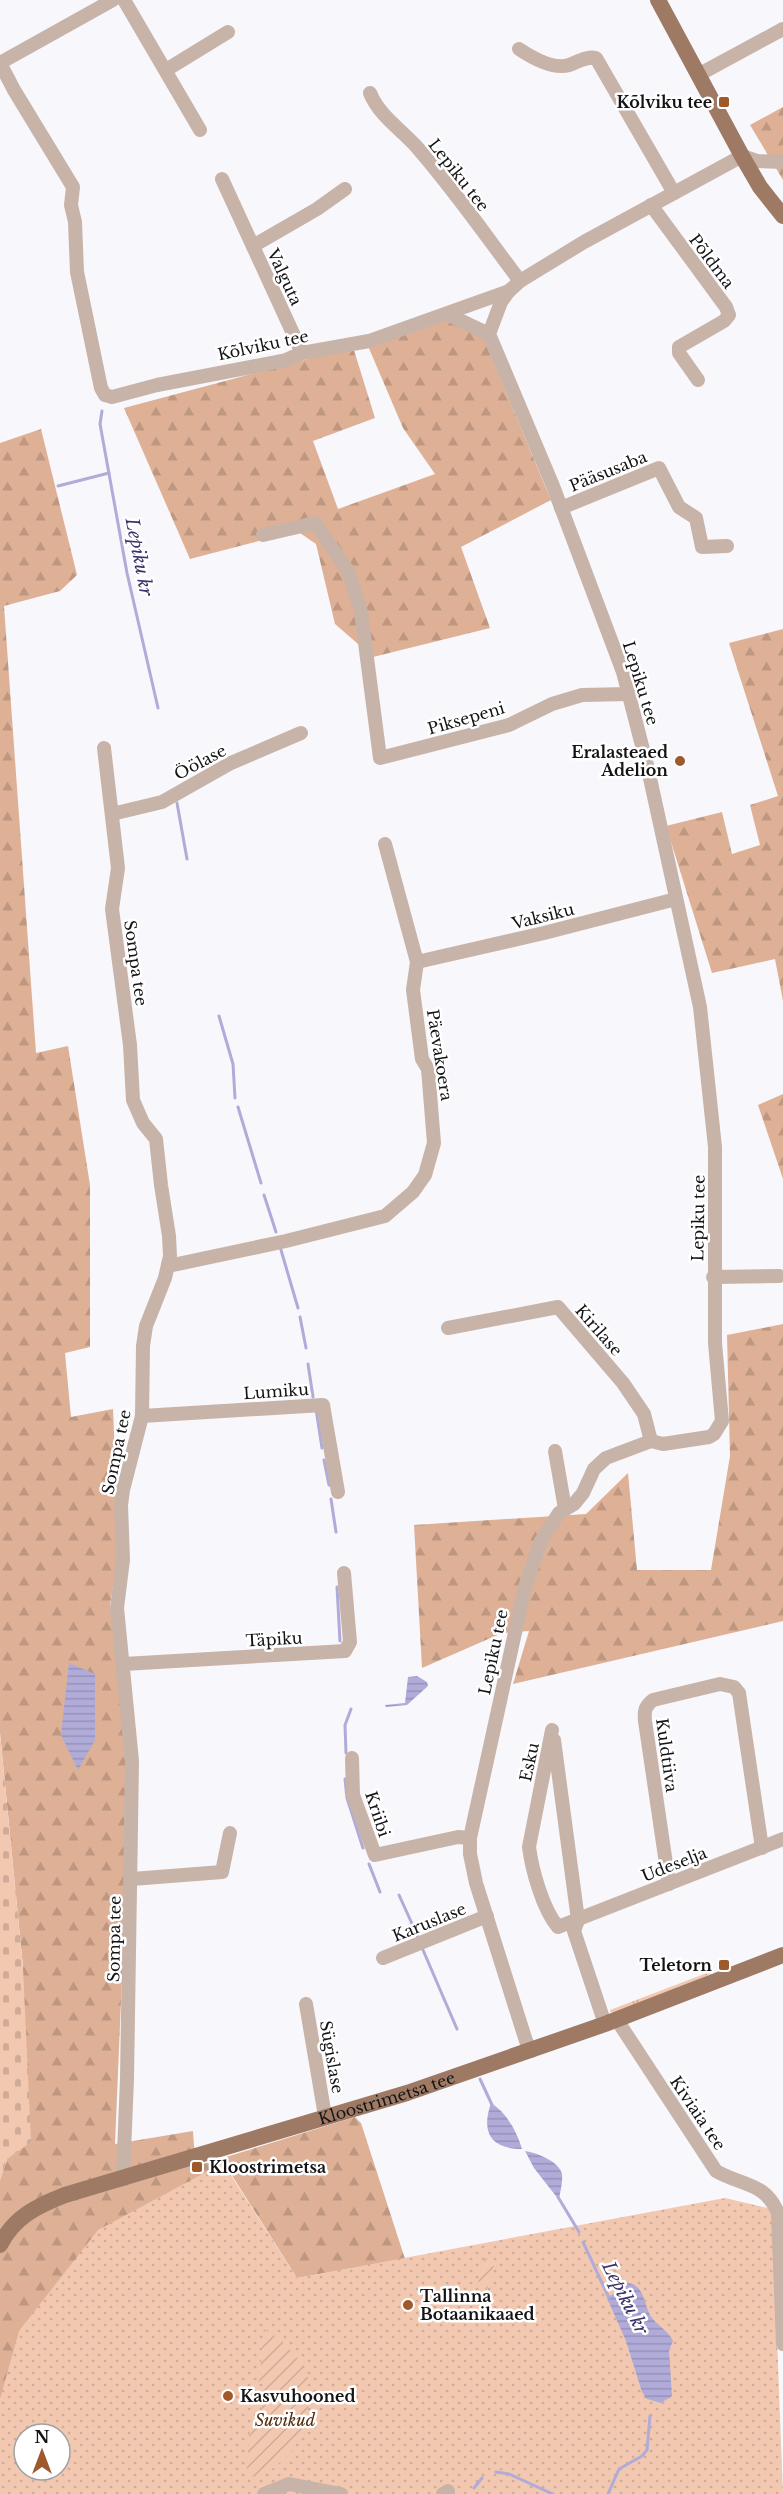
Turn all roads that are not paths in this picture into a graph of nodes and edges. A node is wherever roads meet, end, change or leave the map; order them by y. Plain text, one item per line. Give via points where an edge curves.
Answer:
1 (113, 0) edge
2 (124, 0) edge
3 (658, 0) edge
4 (783, 28) edge
5 (228, 32) dead end
6 (519, 49) dead end
7 (0, 63) edge
8 (165, 70) junction
9 (698, 75) junction
10 (370, 93) dead end
11 (200, 130) dead end
12 (742, 156) junction
13 (777, 162) edge
14 (222, 179) dead end
15 (760, 187) junction
16 (345, 189) dead end
17 (674, 194) junction
18 (651, 205) junction
19 (783, 216) edge
20 (253, 246) junction
21 (515, 286) junction
22 (447, 315) junction
23 (489, 334) junction
24 (302, 353) junction
25 (698, 380) dead end
26 (561, 508) junction
27 (263, 535) dead end
28 (727, 546) dead end
29 (629, 694) junction
30 (301, 733) dead end
31 (104, 748) dead end
32 (112, 814) junction
33 (385, 844) dead end
34 (676, 899) junction
35 (417, 962) junction
36 (168, 1266) junction
37 (779, 1276) dead end
38 (713, 1277) junction
39 (448, 1328) dead end
40 (142, 1416) junction
41 (651, 1441) junction
42 (555, 1450) dead end
43 (338, 1492) dead end
44 (565, 1509) junction
45 (344, 1573) dead end
46 (124, 1664) junction
47 (352, 1758) dead end
48 (230, 1833) dead end
49 (470, 1838) junction
50 (783, 1839) edge
51 (762, 1848) junction
52 (132, 1879) junction
53 (669, 1884) junction
54 (487, 1916) junction
55 (578, 1920) junction
56 (783, 1955) edge
57 (383, 1958) dead end
58 (306, 2004) dead end
59 (611, 2022) junction
60 (531, 2051) junction
61 (325, 2116) junction
62 (123, 2176) junction
63 (0, 2245) edge
64 (783, 2344) edge
65 (264, 2494) edge
66 (341, 2494) edge
67 (443, 2494) edge
68 (448, 2494) edge

1 - 7 street
2 - 8 street
3 - 9 main road
4 - 9 street
5 - 8 street
6 - 17 street via 553,65 566,66 596,58
7 - 24 street, Kõlviku tee via 74,187 71,205 77,272 100,388 105,395 112,398
8 - 11 street
9 - 12 main road
10 - 21 street, Lepiku tee via 381,112 440,176
12 - 13 street
12 - 15 main road
12 - 17 street, Kõlviku tee
13 - 15 street
14 - 20 street, Valguta
15 - 19 main road
16 - 20 street, Valguta
17 - 18 street, Kõlviku tee
18 - 21 street, Kõlviku tee
18 - 25 street, Põldma via 729,315 679,347
20 - 24 street, Valguta
21 - 22 street, Kõlviku tee
21 - 23 street via 501,302
22 - 23 street
22 - 24 street, Kõlviku tee via 369,341
23 - 26 street, Lepiku tee
26 - 28 street, Pääsusaba via 659,468 679,507 696,518 702,547
26 - 29 street, Lepiku tee
27 - 29 street, Piksepeni via 315,523 348,571 361,612 380,758 509,725 552,704 582,696
29 - 34 street, Lepiku tee
30 - 32 street, Öölase via 231,763 162,802
31 - 32 street, Sompa tee
32 - 36 street, Sompa tee via 118,868 112,909 130,1045 133,1100 143,1123 156,1139 170,1236
33 - 35 street, Päevakoera
34 - 35 street, Vaksiku
34 - 38 street, Lepiku tee via 700,1007 710,1085 716,1172
35 - 36 street, Päevakoera via 413,990 422,1059 428,1069 434,1143 425,1175 413,1192 385,1216
36 - 40 street, Sompa tee via 146,1326
37 - 38 street
38 - 41 street, Lepiku tee via 722,1421 709,1437 663,1444
39 - 41 street, Kirilase via 558,1307 623,1383 644,1414
40 - 43 street, Lumiku via 323,1405
40 - 46 street, Sompa tee via 123,1490 123,1560 117,1608
41 - 44 street, Lepiku tee via 606,1458 594,1469 583,1493
42 - 44 street
44 - 49 street, Lepiku tee via 541,1541 525,1587
45 - 46 street, Täpiku via 350,1642 345,1651
46 - 52 street, Sompa tee via 132,1761
47 - 49 street, Kriibi via 353,1795 375,1856
48 - 52 street via 222,1872
49 - 54 street, Lepiku tee via 472,1866
50 - 51 street, Udeselja
51 - 53 street, Udeselja
51 - 53 street, Kuldtiiva via 734,1687 720,1683 653,1700 645,1711 645,1721
52 - 62 street, Sompa tee
53 - 55 street, Udeselja
54 - 57 street, Karuslase
54 - 60 street, Lepiku tee
55 - 55 street, Esku via 559,1772 552,1730 530,1833 531,1861 550,1919 558,1927
55 - 59 street, Esku via 574,1931
56 - 59 main road, Kloostrimetsa tee
58 - 61 street, Sügislase
59 - 60 main road, Kloostrimetsa tee
59 - 64 street, Kiviaia tee via 717,2171 765,2191 773,2201 778,2213
60 - 61 main road, Kloostrimetsa tee via 365,2107
61 - 62 main road, Kloostrimetsa tee
62 - 63 main road, Kloostrimetsa tee via 38,2206 23,2215
65 - 66 street via 289,2484
67 - 68 street

